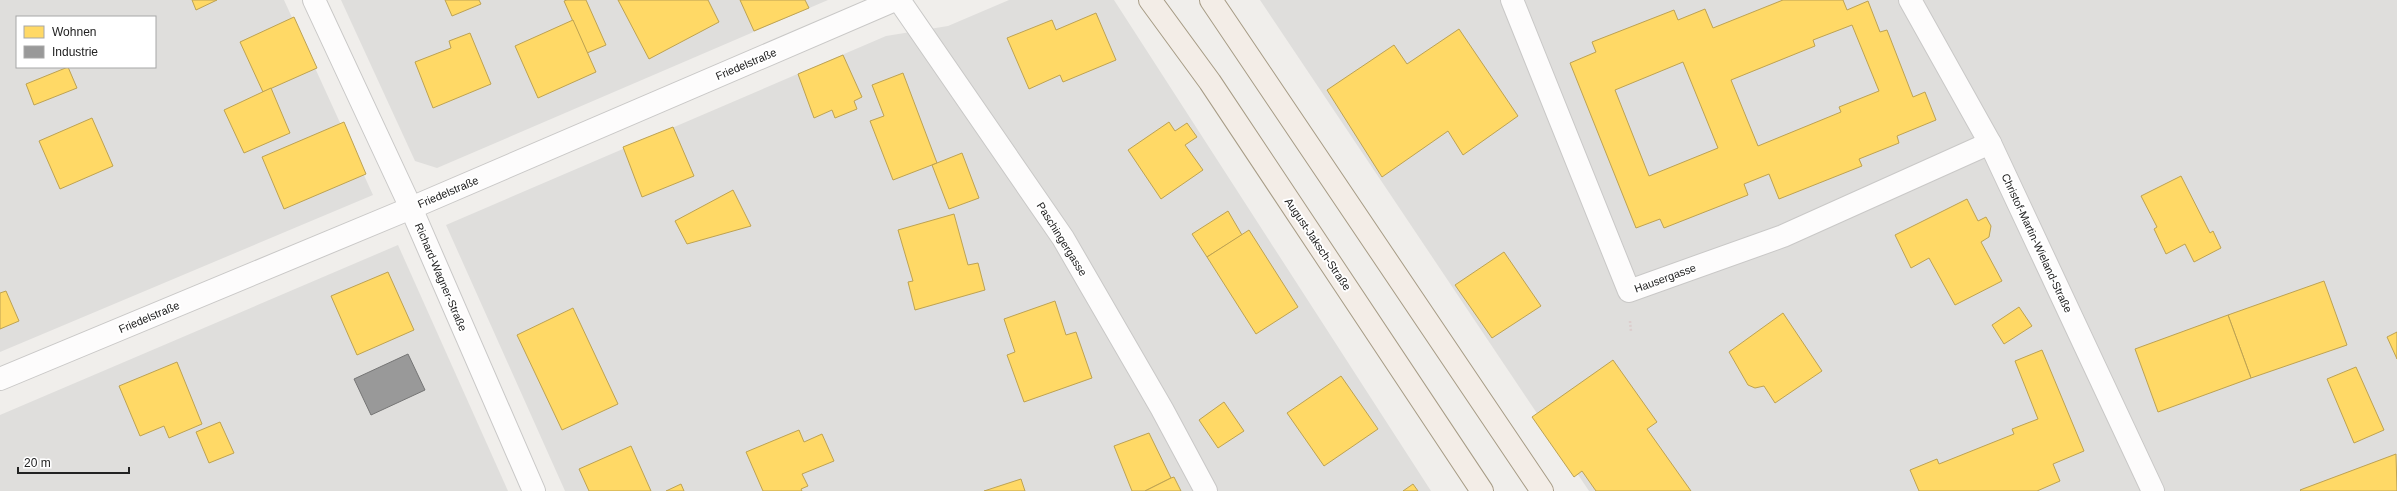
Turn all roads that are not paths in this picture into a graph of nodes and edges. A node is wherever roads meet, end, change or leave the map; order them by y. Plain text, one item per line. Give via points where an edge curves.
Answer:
1 (314, 0) edge
2 (895, 0) edge
3 (899, 0) edge
4 (1150, 0) edge
5 (1211, 0) edge
6 (1512, 0) edge
7 (1910, 0) edge
8 (1990, 143) junction
9 (411, 208) junction
10 (0, 379) edge
11 (534, 491) edge
12 (1206, 491) edge
13 (1482, 491) edge
14 (1542, 491) edge
15 (2153, 491) edge

1 - 9 street, Richard-Wagner-Straße
2 - 9 street, Friedelstraße
3 - 12 street, Paschingergasse via 1063,238 1162,409
4 - 13 main road, August-Jaksch-Straße via 1210,82
5 - 14 main road
6 - 8 street, Hausergasse via 1629,291 1783,236
7 - 8 street, Christof-Martin-Wieland-Straße
8 - 15 street, Christof-Martin-Wieland-Straße
9 - 10 street, Friedelstraße
9 - 11 street, Richard-Wagner-Straße

